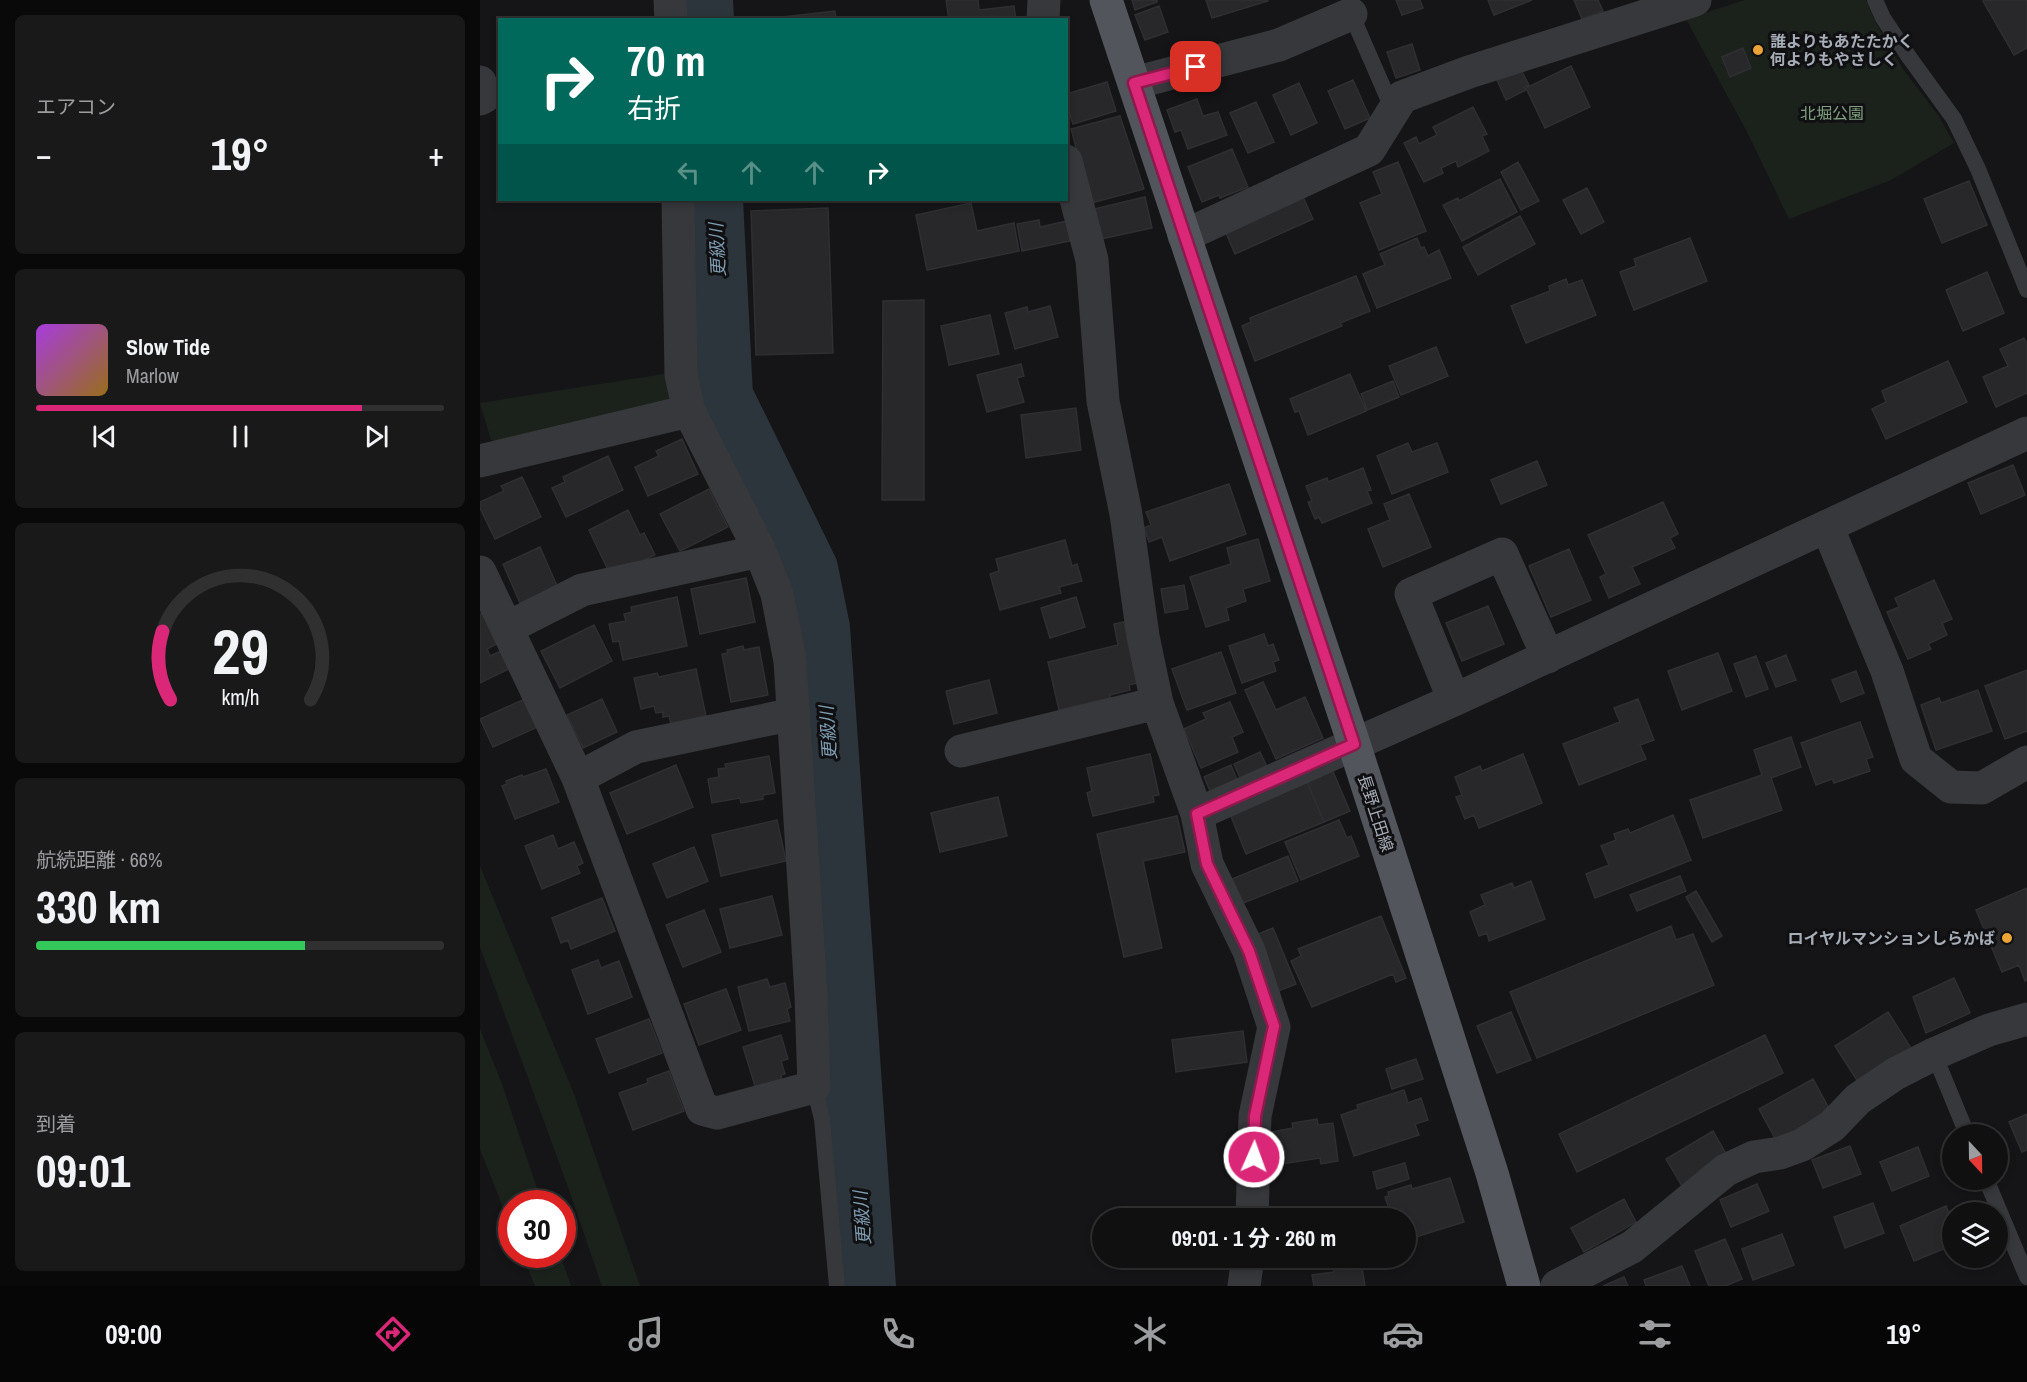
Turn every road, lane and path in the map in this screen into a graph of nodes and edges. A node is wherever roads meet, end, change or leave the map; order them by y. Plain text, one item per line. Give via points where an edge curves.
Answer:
1 (669, 0) edge
2 (1044, 0) edge
3 (1106, 0) edge
4 (1695, 0) edge
5 (1875, 0) edge
6 (1348, 7) edge
7 (671, 18) edge
8 (1043, 18) edge
9 (480, 82) edge
10 (1134, 83) junction
11 (480, 99) edge
12 (1393, 110) junction
13 (1068, 169) edge
14 (678, 201) edge
15 (1184, 236) junction
16 (2027, 290) edge
17 (689, 411) junction
18 (2027, 433) edge
19 (481, 456) edge
20 (1827, 525) junction
21 (760, 552) junction
22 (480, 572) edge
23 (507, 628) junction
24 (1548, 657) junction
25 (1454, 700) junction
26 (1157, 702) junction
27 (794, 714) junction
28 (1354, 744) junction
29 (961, 751) dead end
30 (2027, 762) edge
31 (578, 778) junction
32 (1197, 814) junction
33 (2027, 1019) edge
34 (1934, 1054) junction
35 (814, 1087) junction
36 (1963, 1124) edge
37 (1991, 1190) edge
38 (1252, 1208) edge
39 (1246, 1268) edge
40 (2027, 1277) edge
41 (837, 1286) edge
42 (1244, 1286) edge
43 (1524, 1286) edge
44 (1557, 1286) edge

1 - 7 street
2 - 8 street
3 - 10 main road, 長野上田線
4 - 12 street via 1469,72 1402,97
5 - 16 lane via 1908,57 1954,119
6 - 10 street via 1279,45
6 - 12 lane
9 - 11 street via 484,98
10 - 15 main road, 長野上田線
12 - 15 street via 1369,150
13 - 26 street via 1092,260 1103,401
14 - 17 street via 681,375
15 - 28 main road, 長野上田線
17 - 19 street
17 - 21 street
18 - 20 street
20 - 24 street
20 - 30 street via 1887,671 1916,759 1951,787 1983,788
21 - 23 street via 582,590
21 - 27 street via 782,616
22 - 23 street
23 - 31 street
24 - 25 street
24 - 25 street via 1502,554 1411,594
25 - 28 street
26 - 29 street
26 - 32 street
27 - 31 street via 636,747
27 - 35 street
28 - 32 street
28 - 43 main road, 長野上田線 via 1492,1173
31 - 35 street via 702,1109 717,1113
32 - 38 street via 1207,864 1249,951 1274,1026 1255,1116
33 - 34 street via 1989,1030
34 - 36 lane
34 - 44 street via 1858,1099 1832,1126 1803,1145 1754,1157 1726,1170 1632,1247
35 - 41 lane via 822,1119
37 - 40 lane
39 - 42 street

